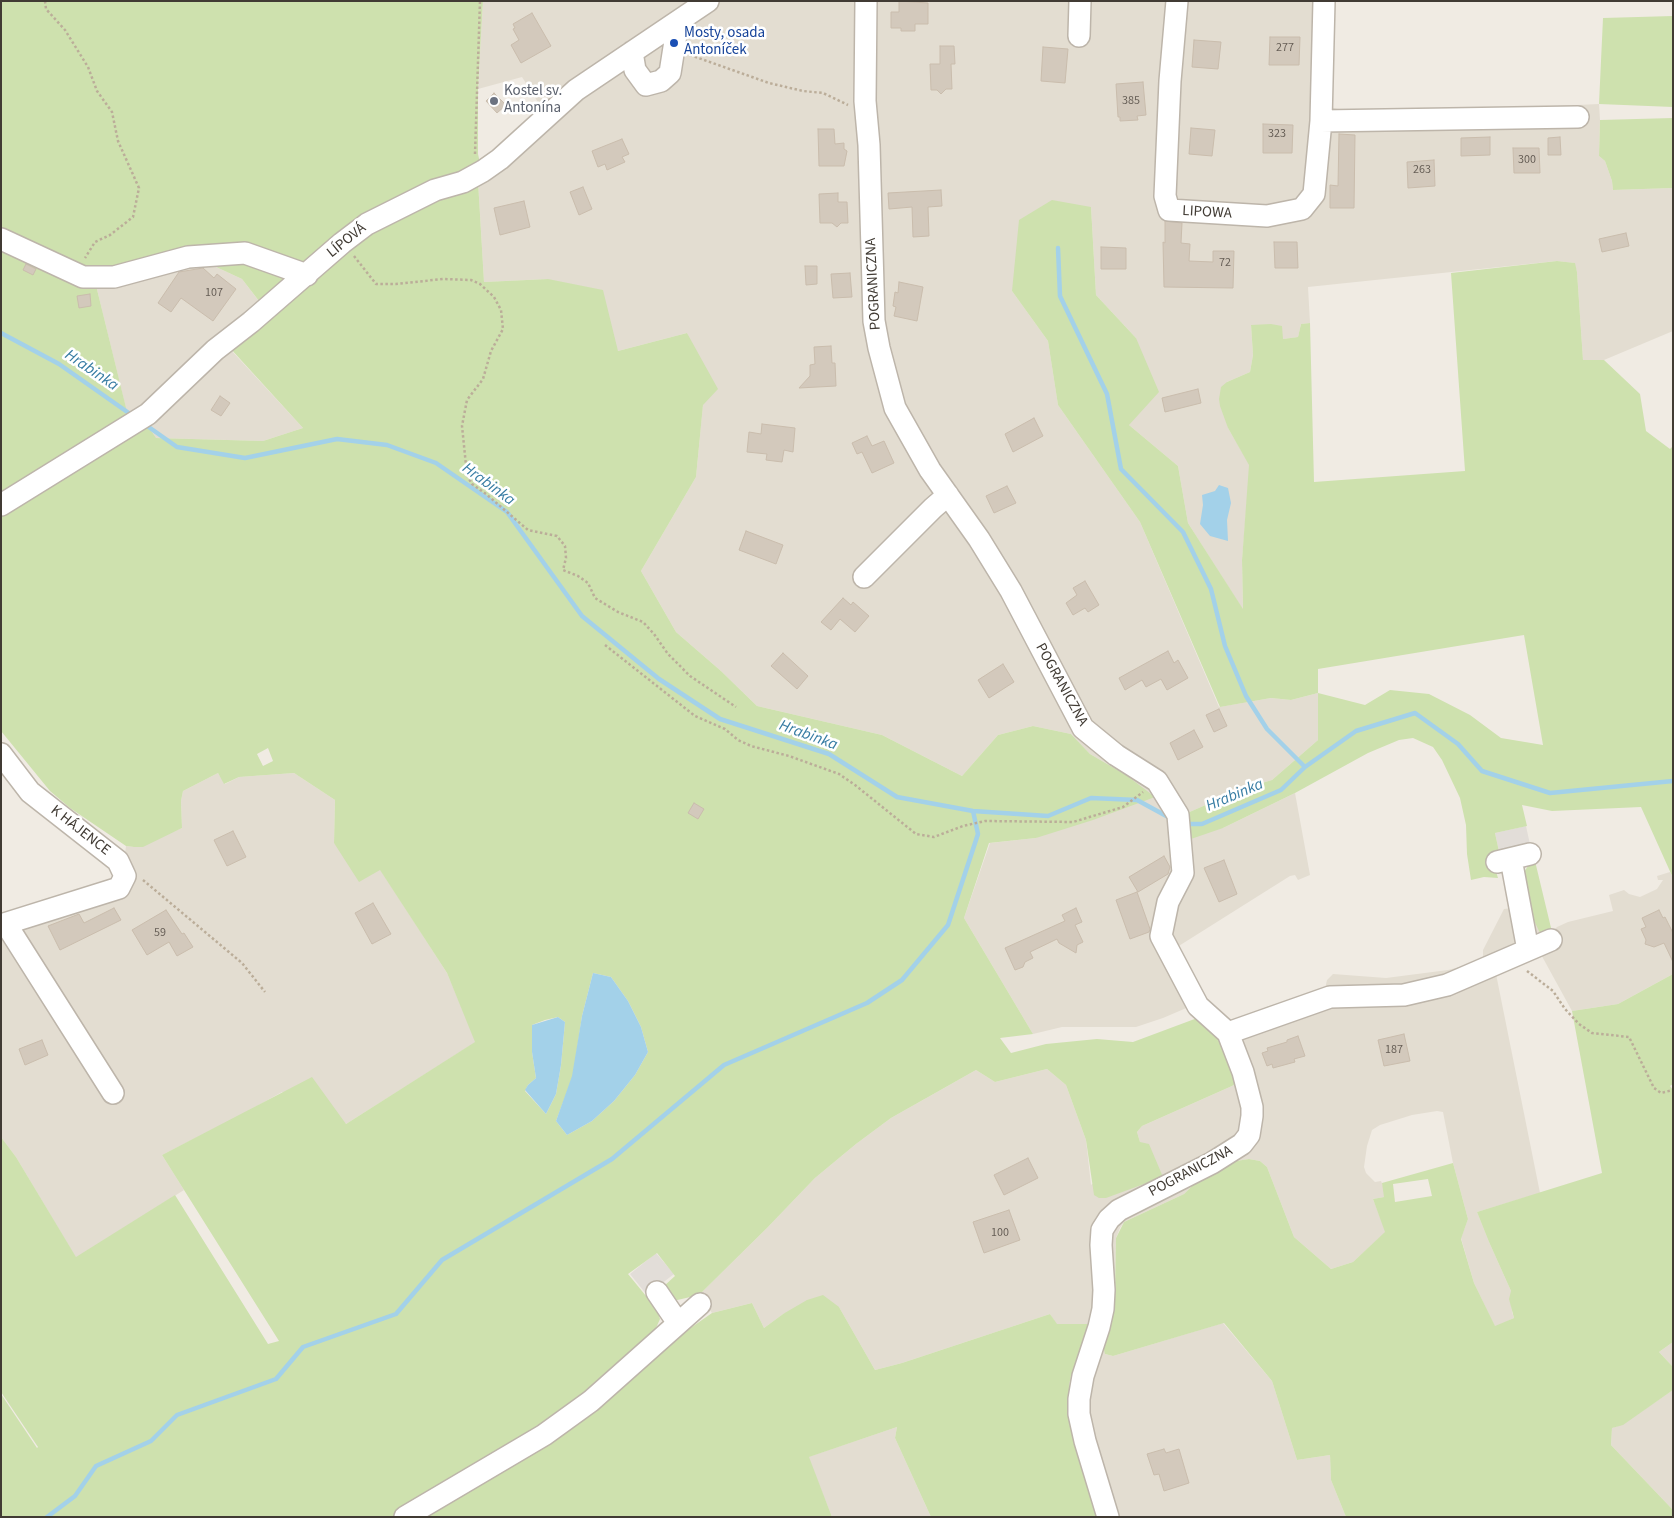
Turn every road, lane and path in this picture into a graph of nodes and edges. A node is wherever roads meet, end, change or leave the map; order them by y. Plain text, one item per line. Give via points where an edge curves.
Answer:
1 (45, 1) edge
2 (480, 1) edge
3 (708, 1) edge
4 (866, 1) edge
5 (1080, 1) edge
6 (1177, 1) edge
7 (1324, 1) edge
8 (678, 22) junction
9 (1079, 36) dead end
10 (673, 49) junction
11 (632, 52) junction
12 (866, 112) junction
13 (1578, 117) dead end
14 (1321, 121) junction
15 (483, 171) junction
16 (1, 239) edge
17 (342, 243) junction
18 (307, 275) junction
19 (83, 277) junction
20 (948, 495) junction
21 (1, 506) edge
22 (864, 577) dead end
23 (605, 645) dead end
24 (736, 707) dead end
25 (1, 754) edge
26 (1144, 792) dead end
27 (1512, 859) dead end
28 (125, 876) junction
29 (4, 925) edge
30 (1550, 940) dead end
31 (1528, 950) junction
32 (1509, 958) junction
33 (265, 992) dead end
34 (1228, 1033) junction
35 (1673, 1090) edge
36 (114, 1093) dead end
37 (657, 1292) dead end
38 (700, 1304) dead end
39 (678, 1323) junction
40 (405, 1517) edge
41 (1108, 1517) edge

1 - 19 path via 46,9 65,30 88,67 97,91 112,112 118,141 139,188 133,217 95,242 86,257
2 - 15 path via 474,138 475,158
3 - 8 street, LÍPOVÁ
4 - 12 street, POGRANICZNA
5 - 9 street
6 - 14 street, LIPOWA via 1165,196 1170,210 1267,216 1302,210 1314,194
7 - 14 street, LIPOWA
8 - 10 street
8 - 11 street, LÍPOVÁ
10 - 11 street via 670,73 661,81 646,85 635,70
10 - 12 path via 769,83 823,93
11 - 15 street, LÍPOVÁ via 576,90
12 - 20 street, POGRANICZNA via 874,321 879,348 895,408
13 - 14 street
15 - 17 street, LÍPOVÁ via 402,206 367,224
16 - 19 street
17 - 18 street, LÍPOVÁ
17 - 24 path via 376,284 471,280 494,296 503,329 491,351 483,379 467,400 462,426 467,475 472,484 528,530 557,536 565,546 563,570 588,584 595,598 643,622 690,676
18 - 19 street via 245,254 188,257 114,277
18 - 21 street, LÍPOVÁ via 215,350 138,420
20 - 22 street
20 - 34 street, POGRANICZNA via 1011,591 1083,728 1116,755 1157,781 1178,815 1184,873 1168,902 1161,936 1198,1006
23 - 26 path via 695,716 725,729 751,746 839,774 916,834 934,837 985,821 1074,822 1123,807
25 - 28 street, K HÁJENCE via 30,792 118,861
27 - 31 street
28 - 29 street via 119,888
28 - 33 path via 145,880 242,963
29 - 36 street
30 - 31 street
31 - 32 street
32 - 34 street via 1447,985 1404,995 1330,997
32 - 35 path via 1553,991 1579,1024 1592,1033 1629,1037 1654,1088 1661,1094
34 - 41 street, POGRANICZNA via 1252,1107 1249,1135 1242,1144 1212,1162 1119,1210 1108,1219 1102,1230 1102,1310 1082,1376 1079,1414
37 - 39 street
38 - 39 street
39 - 40 street via 591,1401 544,1435

